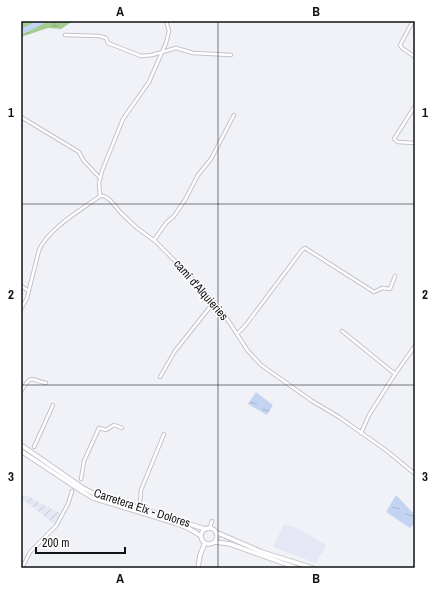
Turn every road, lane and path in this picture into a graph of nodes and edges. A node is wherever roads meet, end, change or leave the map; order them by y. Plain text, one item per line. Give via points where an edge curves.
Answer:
1 (166, 21) edge
2 (413, 21) edge
3 (65, 35) dead end
4 (162, 52) junction
5 (231, 55) dead end
6 (415, 57) edge
7 (415, 106) edge
8 (234, 115) dead end
9 (21, 117) edge
10 (415, 143) edge
11 (100, 179) junction
12 (100, 196) junction
13 (154, 240) junction
14 (395, 276) dead end
15 (21, 286) edge
16 (29, 292) junction
17 (214, 302) junction
18 (21, 310) edge
19 (342, 331) dead end
20 (237, 334) junction
21 (415, 346) edge
22 (395, 374) junction
23 (160, 377) dead end
24 (46, 383) dead end
25 (21, 391) edge
26 (53, 405) dead end
27 (122, 428) dead end
28 (361, 433) junction
29 (164, 434) dead end
30 (21, 445) edge
31 (34, 447) dead end
32 (21, 451) edge
33 (415, 474) edge
34 (81, 479) dead end
35 (72, 491) dead end
36 (140, 502) dead end
37 (212, 521) dead end
38 (210, 527) junction
39 (205, 528) junction
40 (218, 533) junction
41 (201, 536) junction
42 (215, 542) junction
43 (205, 543) junction
44 (22, 568) edge
45 (198, 568) edge
46 (297, 568) edge
47 (313, 568) edge

1 - 4 street via 169,31
2 - 6 street via 400,45
3 - 4 street via 99,36 106,38 108,43 141,56
4 - 5 street via 176,48 193,53
4 - 11 street via 149,82 125,115
7 - 10 street via 394,139 398,142
8 - 13 street via 211,159 198,175 185,200
9 - 11 street via 79,152
11 - 12 street
12 - 13 street, camí d'Alquieries via 110,200 121,214
12 - 16 street via 42,243
13 - 17 street, camí d'Alquieries
14 - 20 street via 390,289 382,288 374,292 305,248
15 - 16 street
16 - 18 street
17 - 20 street, camí d'Alquieries
17 - 23 street via 175,351
19 - 22 street
20 - 28 street, camí d'Alquieries via 261,365
21 - 22 street
22 - 28 street via 366,420
24 - 25 street via 33,378
26 - 31 street
27 - 34 street via 114,424 106,430 99,428 84,461
28 - 33 street, camí d'Alquieries
29 - 36 street via 141,490
30 - 39 main road, Carretera Elx - Dolores via 93,493
32 - 41 main road, Carretera Elx - Dolores via 93,498 175,523
35 - 44 street via 56,526 30,552
37 - 38 street
38 - 39 main road
38 - 40 main road
39 - 41 main road
40 - 42 main road
40 - 47 main road via 262,552
41 - 43 main road
42 - 43 main road
42 - 46 main road via 230,544
43 - 45 main road

